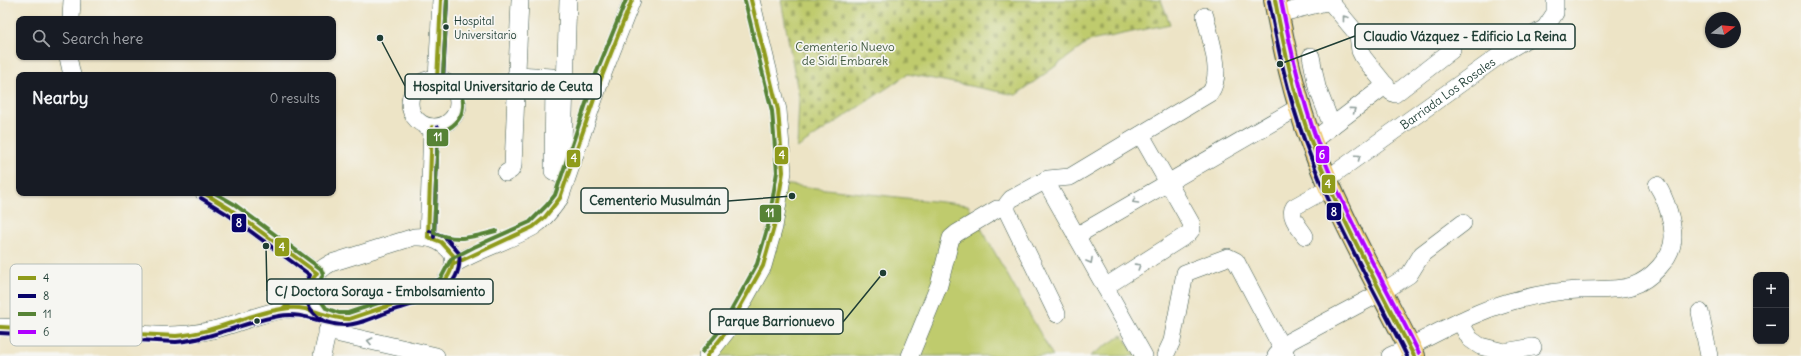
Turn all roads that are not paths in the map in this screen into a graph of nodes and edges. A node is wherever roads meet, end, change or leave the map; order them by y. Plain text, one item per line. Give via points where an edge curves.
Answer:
1 (72, 0) edge
2 (441, 0) edge
3 (520, 0) edge
4 (568, 0) edge
5 (632, 0) edge
6 (750, 0) edge
7 (1556, 0) edge
8 (1276, 7) edge
9 (71, 16) edge
10 (1205, 16) dead end
11 (1452, 50) dead end
12 (1311, 56) dead end
13 (69, 60) edge
14 (71, 72) edge
15 (516, 75) junction
16 (437, 80) junction
17 (1386, 85) junction
18 (1299, 107) junction
19 (1332, 126) junction
20 (432, 127) junction
21 (1141, 135) junction
22 (1311, 142) junction
23 (506, 173) dead end
24 (1045, 180) junction
25 (1169, 182) junction
26 (1328, 183) junction
27 (1657, 185) dead end
28 (209, 196) edge
29 (997, 209) dead end
30 (1463, 223) dead end
31 (533, 227) junction
32 (1076, 236) junction
33 (1305, 236) dead end
34 (435, 240) junction
35 (454, 264) junction
36 (314, 279) junction
37 (1105, 287) junction
38 (1382, 292) junction
39 (282, 309) junction
40 (1700, 312) dead end
41 (1057, 314) dead end
42 (328, 321) junction
43 (1460, 322) junction
44 (0, 327) edge
45 (10, 327) edge
46 (142, 335) edge
47 (1533, 346) dead end
48 (1281, 353) edge
49 (1404, 353) edge
50 (322, 356) edge
51 (436, 356) edge
52 (707, 356) edge
53 (910, 356) edge
54 (1144, 356) edge
55 (1165, 356) edge
56 (1709, 356) edge

1 - 9 street
2 - 16 street
3 - 15 street
4 - 15 street via 562,171 558,174 553,171 554,78
5 - 31 street via 602,76 560,198
6 - 52 street via 778,110 783,172 774,227 763,266 726,332
26 -> 7 street, Barriada Los Rosales via 1503,53 1545,28 1555,13
17 -> 8 street via 1363,57 1358,35 1335,5 1326,2
8 - 18 main road
10 - 21 street via 1217,72 1214,88 1206,97
11 - 17 street via 1397,94 1392,94
12 - 19 street via 1317,87
13 - 14 street
15 - 23 street via 513,166
16 - 20 street via 450,86 457,98 458,106 452,120
16 - 20 street via 423,82 413,91 410,105 419,122
19 -> 17 street
18 - 22 main road
18 - 25 street
19 - 22 street
20 - 34 street
21 - 24 street via 1070,177 1052,177
21 - 25 street
22 - 26 main road
24 - 32 street
24 - 41 street via 1012,199 1006,208
25 -> 32 street
37 -> 25 street via 1191,232 1191,223
26 - 33 street, Barriada Los Rosales via 1292,210 1292,216
26 - 38 main road
27 - 43 street via 1668,211 1673,238 1667,256 1650,276 1624,288 1576,290 1530,297 1491,308
28 - 36 street via 230,210
29 - 53 street via 951,238 939,285
30 - 38 street via 1422,254 1409,275
31 - 34 street via 471,244 456,245
31 - 35 street
32 -> 37 street
34 - 35 street via 453,255
34 - 36 street via 414,237 331,263
35 - 42 street via 446,282 435,290 350,319
36 - 39 street via 298,300
36 - 42 street via 313,302
37 - 54 street
38 - 48 street via 1290,341
38 - 49 main road
39 - 42 street via 302,308
39 - 46 street via 214,330 185,335
40 - 56 street
42 - 50 street
51 -> 42 street
43 - 47 street via 1470,339 1480,346 1504,352
43 - 49 street
44 - 45 street
48 - 55 street via 1238,265 1232,259 1224,258 1185,274 1172,340

